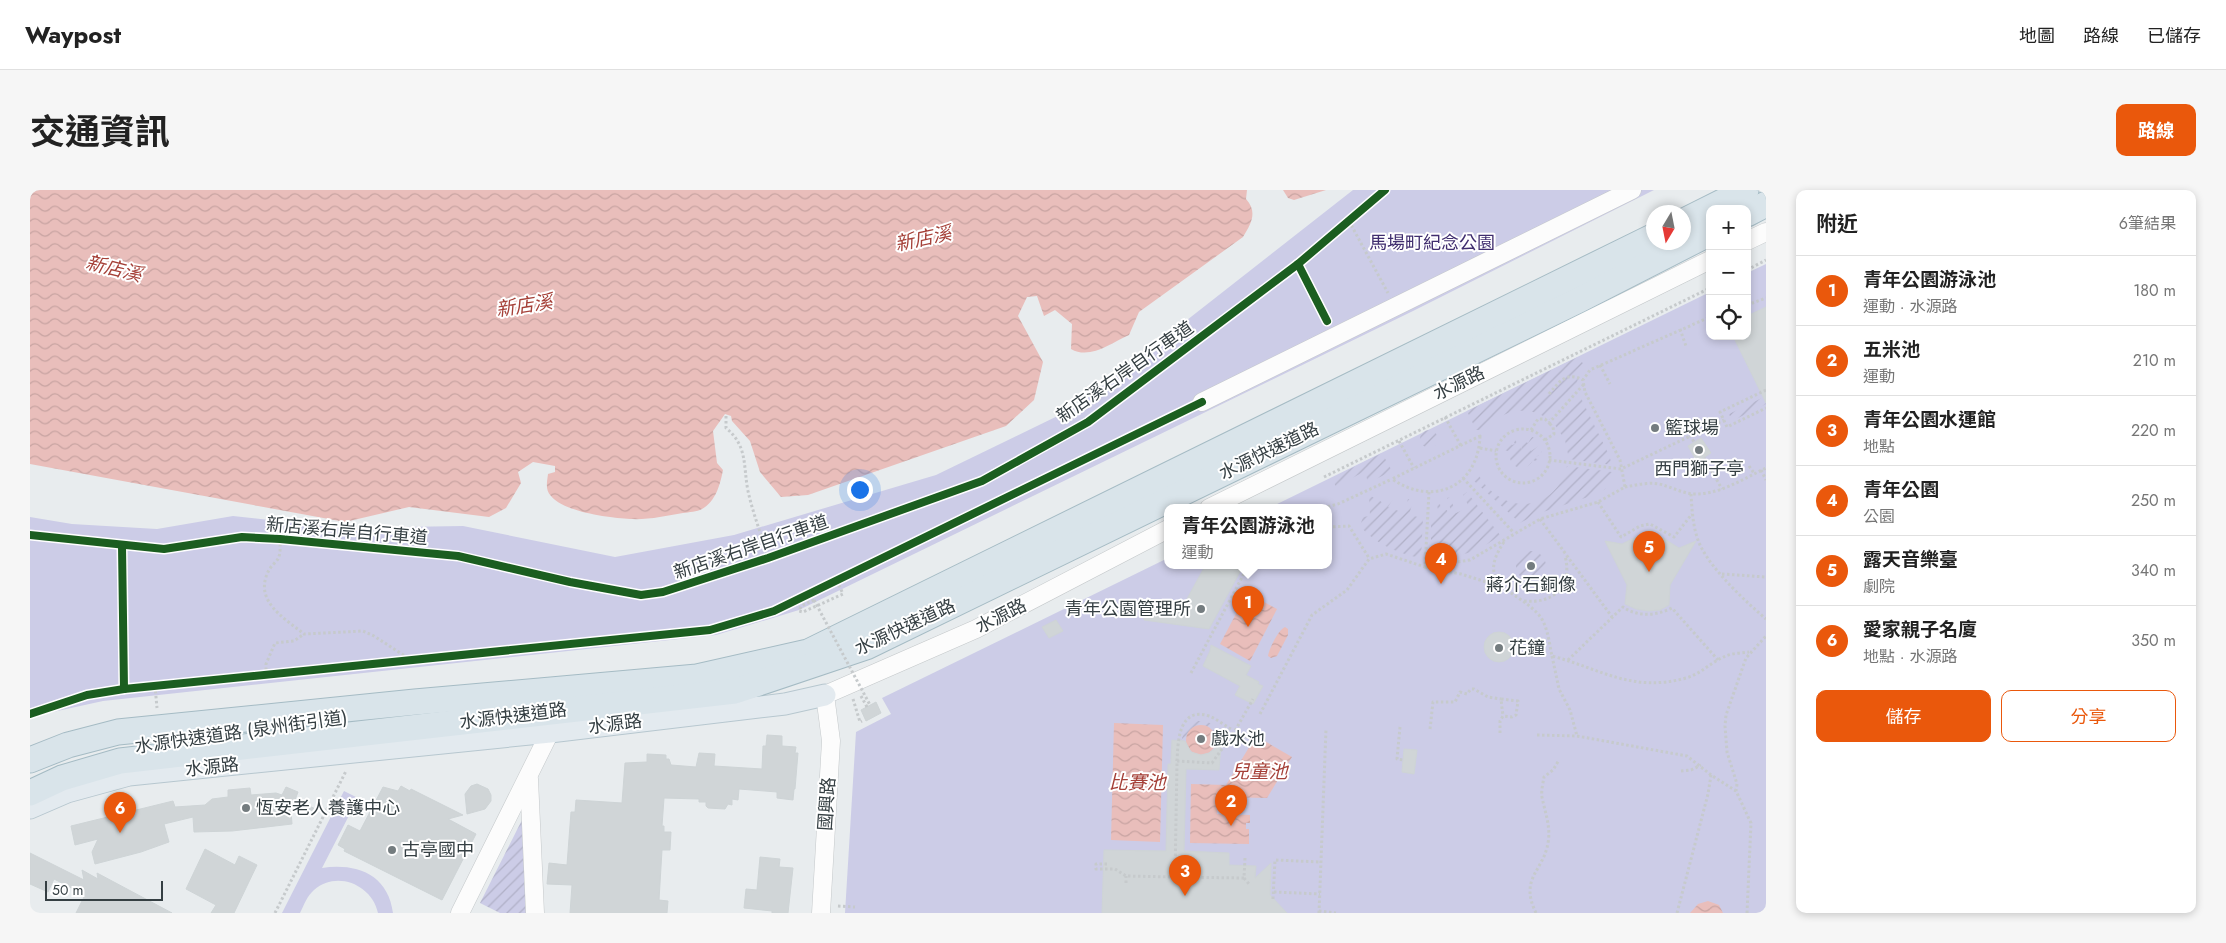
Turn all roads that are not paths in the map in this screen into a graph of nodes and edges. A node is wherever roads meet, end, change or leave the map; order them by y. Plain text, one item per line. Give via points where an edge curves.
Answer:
1 (1632, 190) edge
2 (1746, 190) edge
3 (1766, 204) edge
4 (1751, 212) edge
5 (1691, 218) edge
6 (1766, 232) edge
7 (1706, 235) edge
8 (1751, 239) edge
9 (1646, 240) edge
10 (1706, 262) edge
11 (1202, 402) dead end
12 (1217, 504) edge
13 (1164, 531) edge
14 (826, 695) junction
15 (415, 702) junction
16 (550, 732) junction
17 (30, 760) edge
18 (528, 776) junction
19 (30, 778) edge
20 (30, 793) edge
21 (30, 808) edge
22 (460, 913) edge
23 (535, 913) edge
24 (821, 913) edge

1 - 11 street
2 - 5 highway
3 - 4 highway
6 - 8 street
7 - 20 highway, 水源快速道路 via 866,647 735,691 120,761 62,778
9 - 15 highway, 水源快速道路 via 808,652 697,677
10 - 12 street, 水源路
13 - 14 street, 水源路 via 976,629
14 - 16 main road, 水源路 via 785,704
14 - 24 street, 國興路 via 831,741
15 - 17 highway, 水源快速道路 via 118,732 68,745
15 - 19 highway, 水源快速道路 (泉州街引道) via 337,721 111,750 68,762
16 - 18 street
16 - 21 main road, 水源路 via 129,776 67,792
18 - 22 street
18 - 23 street

